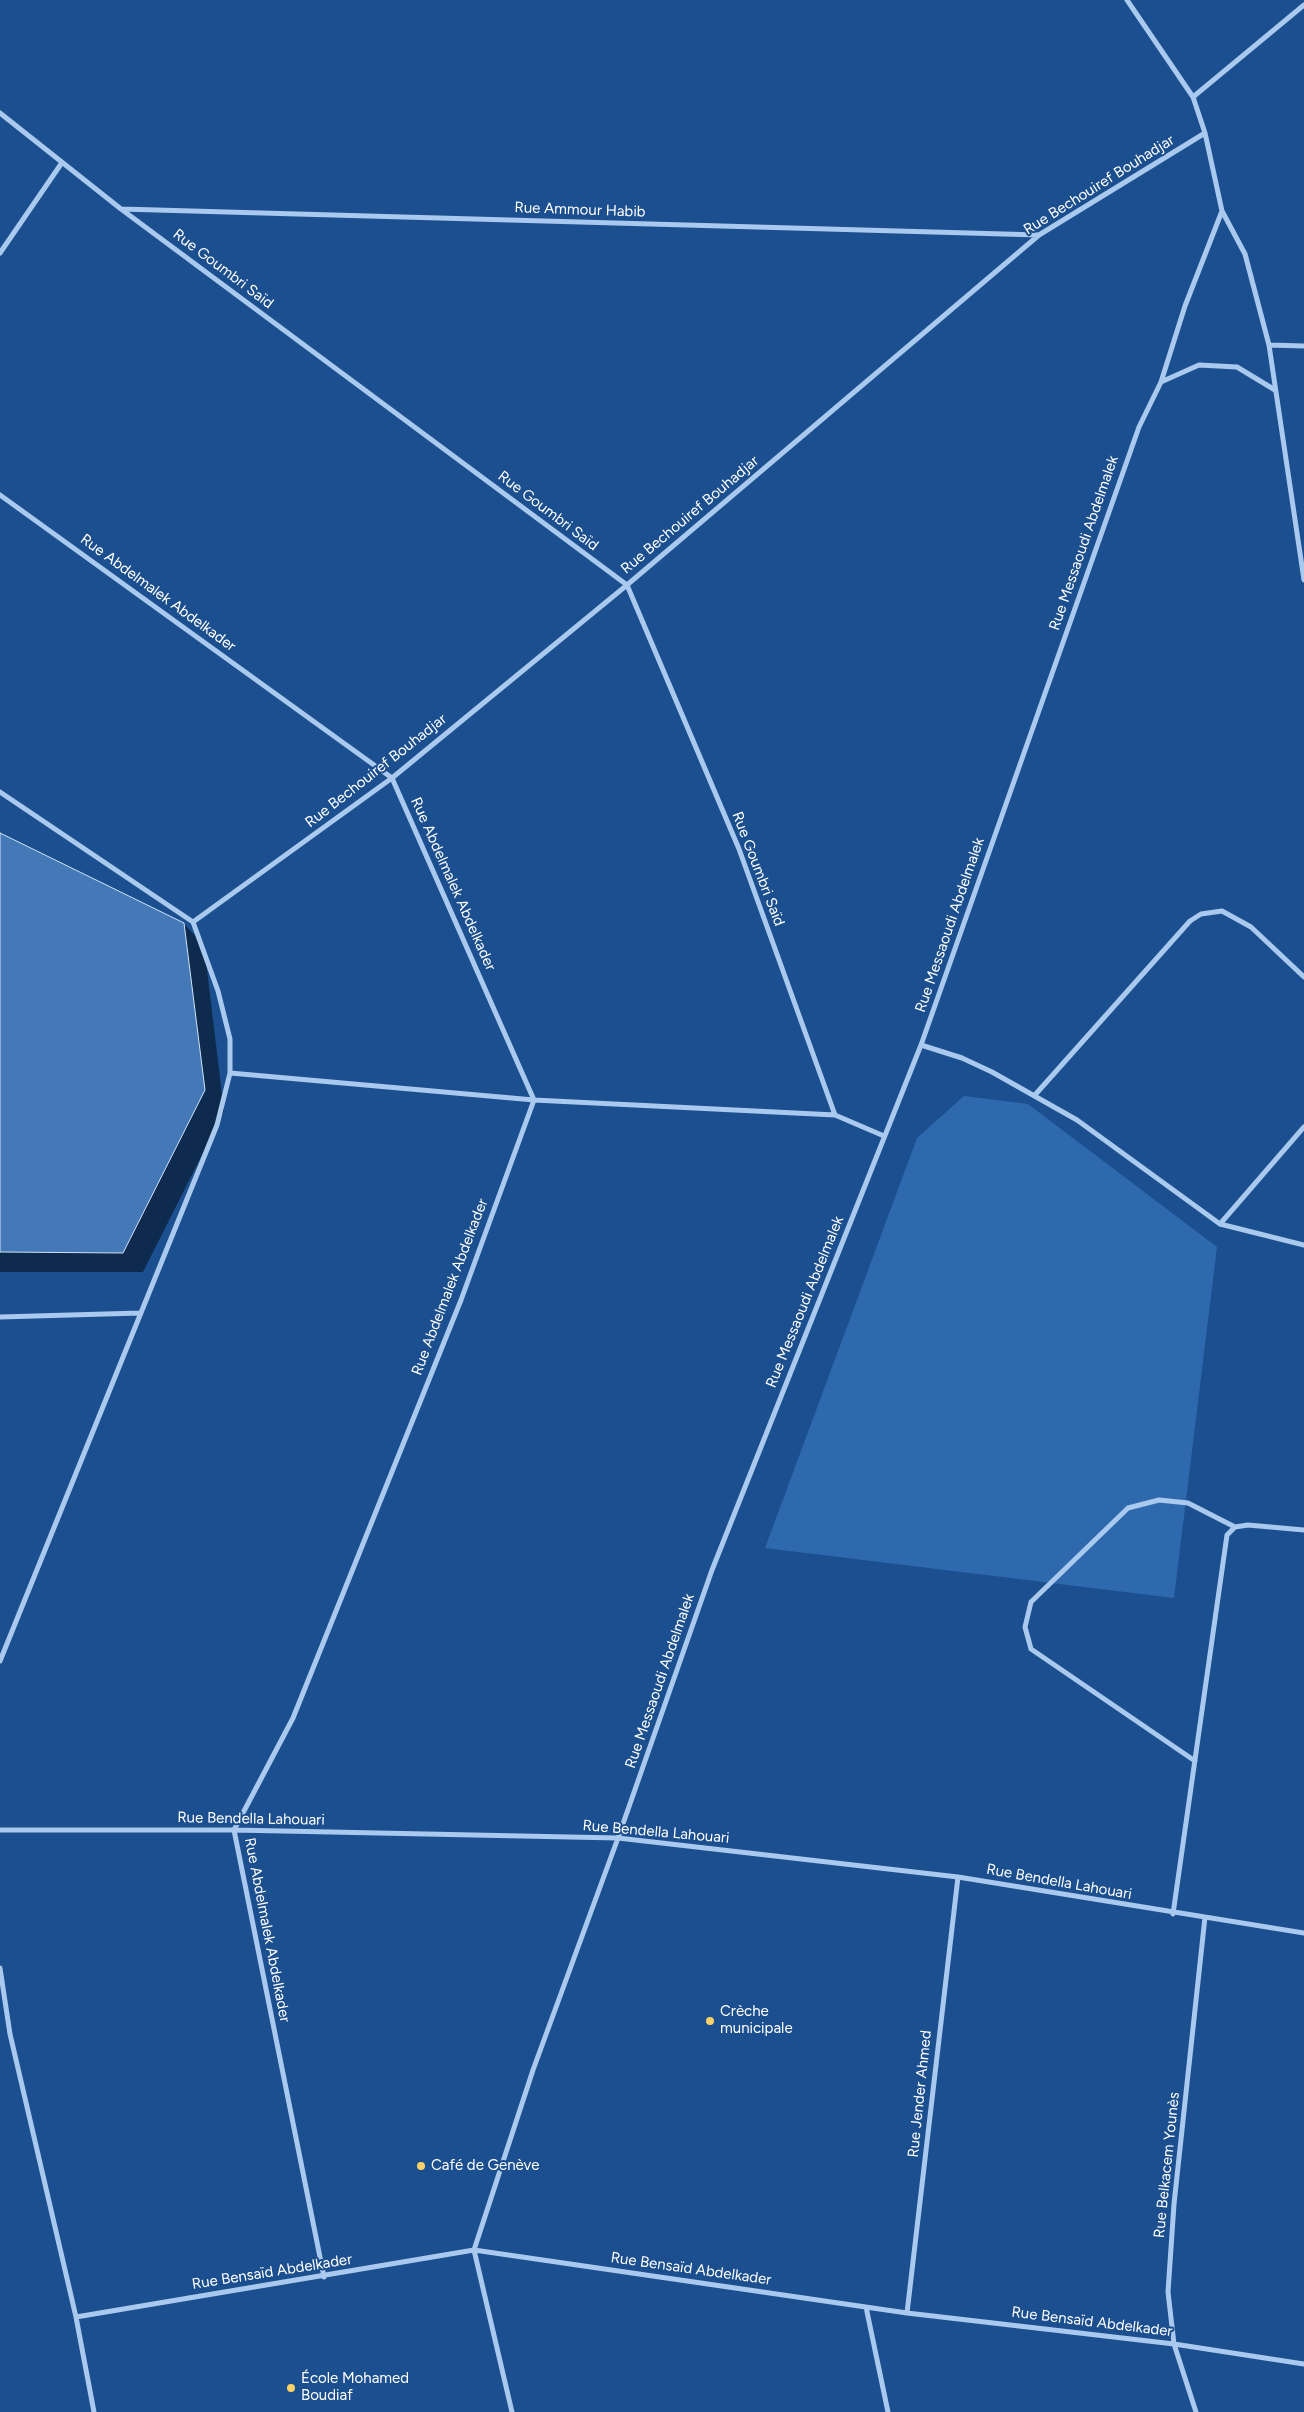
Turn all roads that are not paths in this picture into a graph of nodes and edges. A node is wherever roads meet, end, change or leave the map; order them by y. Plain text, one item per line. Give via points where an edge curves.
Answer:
1 (1127, 0) edge
2 (1304, 5) edge
3 (1194, 97) junction
4 (0, 113) edge
5 (1205, 133) junction
6 (61, 164) junction
7 (121, 209) junction
8 (1222, 211) junction
9 (1038, 236) junction
10 (0, 253) edge
11 (1269, 345) junction
12 (1304, 346) edge
13 (1161, 382) junction
14 (1275, 390) junction
15 (0, 495) edge
16 (1304, 580) edge
17 (627, 585) junction
18 (392, 778) junction
19 (0, 792) edge
20 (193, 922) junction
21 (1304, 977) edge
22 (921, 1045) junction
23 (230, 1073) junction
24 (1034, 1096) junction
25 (534, 1100) junction
26 (835, 1115) junction
27 (1304, 1126) edge
28 (884, 1136) junction
29 (1220, 1224) junction
30 (1304, 1245) edge
31 (140, 1313) junction
32 (0, 1317) edge
33 (1235, 1526) junction
34 (1304, 1530) edge
35 (0, 1661) edge
36 (1195, 1761) junction
37 (0, 1830) edge
38 (234, 1830) junction
39 (618, 1838) junction
40 (958, 1877) junction
41 (1173, 1914) junction
42 (1205, 1917) junction
43 (1304, 1933) edge
44 (0, 1968) edge
45 (474, 2250) junction
46 (324, 2276) junction
47 (866, 2307) junction
48 (908, 2313) junction
49 (76, 2317) junction
50 (1174, 2344) junction
51 (1304, 2364) edge
52 (94, 2412) edge
53 (512, 2412) edge
54 (888, 2412) edge
55 (1196, 2412) edge

1 - 3 street
2 - 3 street
3 - 5 street
4 - 6 street, Rue Goumbri Saïd
5 - 8 street
5 - 9 street, Rue Bechouiref Bouhadjar
6 - 7 street, Rue Goumbri Saïd
6 - 10 street
7 - 9 street, Rue Ammour Habib
7 - 17 street, Rue Goumbri Saïd
8 - 11 street via 1245,254
8 - 13 street, Rue Messaoudi Abdelmalek via 1185,306
9 - 17 street, Rue Bechouiref Bouhadjar
11 - 12 street
11 - 14 street
13 - 14 street via 1199,365 1237,367
13 - 22 street, Rue Messaoudi Abdelmalek via 1138,427
14 - 16 street
15 - 18 street, Rue Abdelmalek Abdelkader
17 - 18 street, Rue Bechouiref Bouhadjar
17 - 26 street, Rue Goumbri Saïd via 739,849
18 - 20 street, Rue Bechouiref Bouhadjar
18 - 25 street, Rue Abdelmalek Abdelkader
19 - 20 street
20 - 23 street via 218,991 230,1039
21 - 24 street via 1251,927 1222,911 1201,914 1190,921
22 - 24 street via 984,1068
22 - 28 street, Rue Messaoudi Abdelmalek
23 - 25 street
23 - 31 street via 217,1125
24 - 29 street via 1077,1120
25 - 26 street
25 - 38 street, Rue Abdelmalek Abdelkader via 461,1300 293,1718
26 - 28 street
27 - 29 street
28 - 39 street, Rue Messaoudi Abdelmalek via 712,1570
29 - 30 street
31 - 32 street
31 - 35 street
33 - 34 street
33 - 36 street via 1227,1536
33 - 36 street via 1188,1503 1159,1500 1128,1508 1031,1602 1025,1627 1031,1649
36 - 41 street
37 - 38 street, Rue Bendella Lahouari
38 - 39 street, Rue Bendella Lahouari
38 - 46 street, Rue Abdelmalek Abdelkader
39 - 40 street, Rue Bendella Lahouari
39 - 45 street, Rue Messaoudi Abdelmalek via 533,2070
40 - 41 street, Rue Bendella Lahouari
40 - 48 street, Rue Jender Ahmed
41 - 42 street, Rue Bendella Lahouari
42 - 43 street, Rue Bendella Lahouari
42 - 50 street, Rue Belkacem Younès via 1174,2204 1168,2292
44 - 49 street via 10,2034
45 - 46 street, Rue Bensaïd Abdelkader
45 - 47 street, Rue Bensaïd Abdelkader
45 - 53 street
46 - 49 street, Rue Bensaïd Abdelkader
47 - 48 street, Rue Bensaïd Abdelkader
47 - 54 street
48 - 50 street, Rue Bensaïd Abdelkader
49 - 52 street
50 - 51 street, Rue Bensaïd Abdelkader
50 - 55 street, Rue Belkacem Younès

